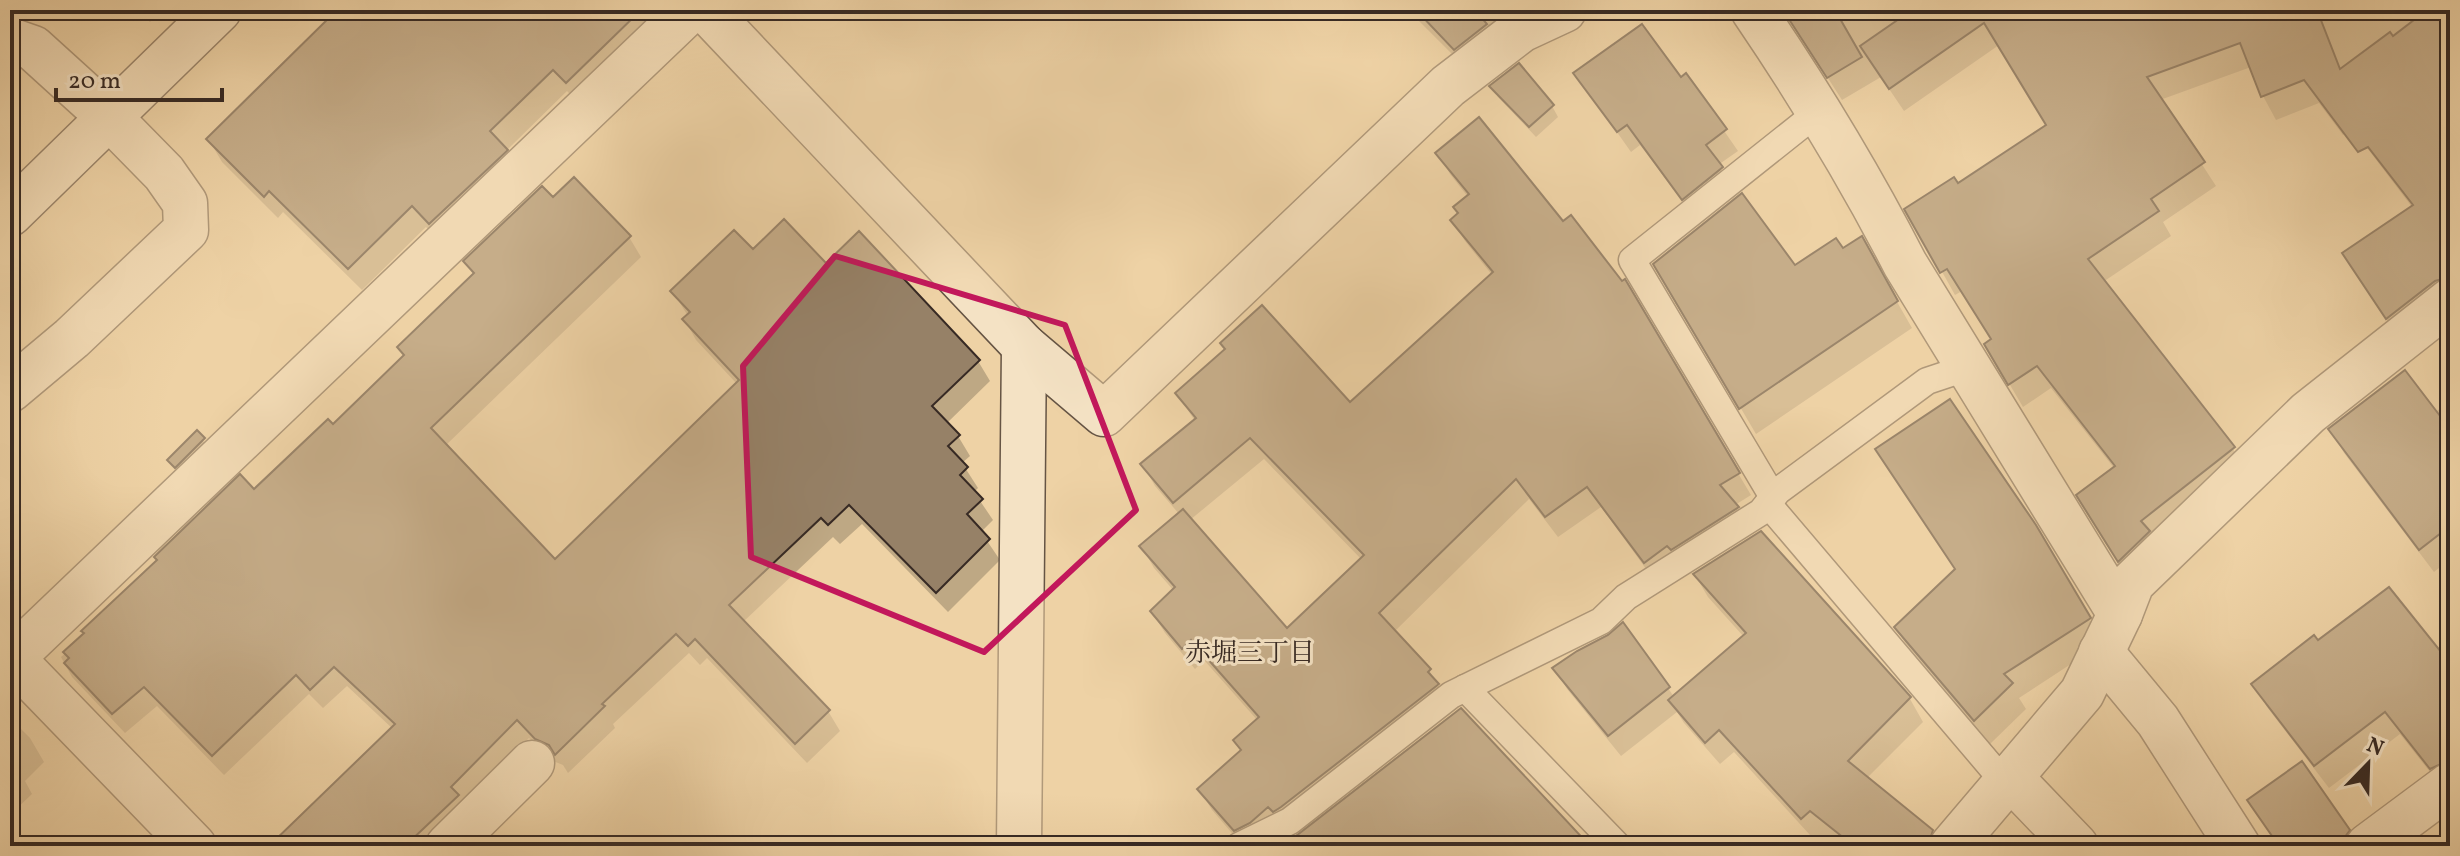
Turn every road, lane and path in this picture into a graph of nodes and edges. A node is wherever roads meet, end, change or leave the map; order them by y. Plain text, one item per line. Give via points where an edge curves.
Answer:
1 (219, 10) edge
2 (690, 10) edge
3 (706, 10) edge
4 (1564, 10) edge
5 (1753, 10) edge
6 (10, 40) edge
7 (1818, 112) junction
8 (109, 117) junction
9 (10, 214) edge
10 (2450, 301) edge
11 (1024, 346) junction
12 (1969, 367) junction
13 (10, 390) edge
14 (1771, 500) junction
15 (2120, 614) junction
16 (2101, 652) junction
17 (11, 657) edge
18 (1465, 688) junction
19 (532, 763) dead end
20 (2007, 780) junction
21 (2450, 785) edge
22 (194, 846) edge
23 (448, 846) edge
24 (1019, 846) edge
25 (1239, 846) edge
26 (1618, 846) edge
27 (1952, 846) edge
28 (2076, 846) edge
29 (2238, 846) edge
30 (2368, 846) edge

1 - 8 street
2 - 17 street
3 - 11 street
4 - 11 street via 1521,30 1448,86 1104,414
5 - 7 street
6 - 8 street via 33,48
7 - 12 street
7 - 14 lane via 1632,260
8 - 9 street
8 - 13 street via 164,173 185,203 186,230
10 - 15 street via 2308,413 2132,583
11 - 24 street
12 - 14 lane via 1927,381
12 - 15 street
14 - 18 lane via 1761,512 1626,597 1601,621
14 - 20 lane
15 - 16 street
16 - 20 street via 2082,693
16 - 29 street via 2158,721
17 - 22 street
18 - 25 lane via 1290,821
18 - 26 lane
19 - 23 street
20 - 27 street
20 - 28 street
21 - 30 street

